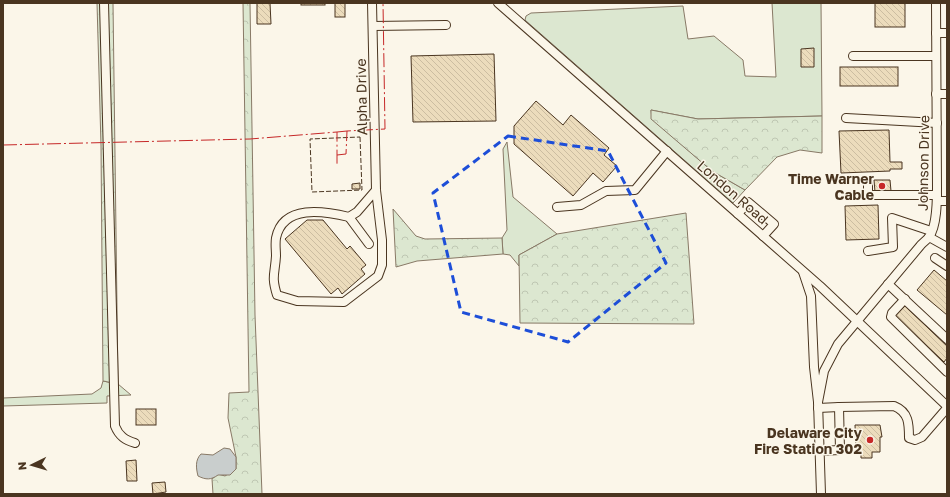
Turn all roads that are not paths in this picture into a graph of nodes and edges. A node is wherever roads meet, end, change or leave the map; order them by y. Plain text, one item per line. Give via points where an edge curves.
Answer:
1 (104, 3) edge
2 (372, 3) edge
3 (498, 3) edge
4 (936, 3) edge
5 (446, 25) dead end
6 (373, 26) junction
7 (947, 32) edge
8 (936, 33) junction
9 (853, 56) dead end
10 (936, 56) junction
11 (936, 94) junction
12 (947, 94) edge
13 (846, 118) dead end
14 (937, 123) junction
15 (667, 151) junction
16 (868, 184) dead end
17 (376, 190) junction
18 (937, 198) junction
19 (947, 201) edge
20 (557, 207) dead end
21 (738, 214) junction
22 (349, 217) junction
23 (930, 234) junction
24 (763, 236) junction
25 (369, 244) dead end
26 (947, 248) edge
27 (868, 251) dead end
28 (935, 258) dead end
29 (947, 266) edge
30 (803, 272) junction
31 (888, 284) junction
32 (905, 299) junction
33 (857, 320) junction
34 (947, 339) edge
35 (947, 372) edge
36 (818, 405) junction
37 (839, 407) junction
38 (947, 407) edge
39 (135, 443) dead end
40 (819, 451) junction
41 (820, 494) edge

1 - 39 street via 115,426 119,435
2 - 6 street, Alpha Drive
3 - 15 street, London Road
4 - 8 street, Johnson Drive
5 - 6 street
6 - 17 street, Alpha Drive
7 - 8 street
8 - 10 street, Johnson Drive
9 - 10 street
10 - 11 street, Johnson Drive
11 - 12 street
11 - 14 street, Johnson Drive
13 - 14 street
14 - 18 street, Johnson Drive
15 - 20 street via 635,190 606,191 581,205
15 - 21 street, London Road
16 - 18 street via 868,195
17 - 22 street via 357,212
17 - 22 street, Alpha Drive via 382,240 382,265 378,276 344,302 298,301 277,295 272,281 276,238 281,225 290,217 303,213 330,212
18 - 19 street
18 - 23 street, Johnson Drive
21 - 24 street, London Road
21 - 24 street via 748,202 774,224
22 - 25 street
23 - 26 street
23 - 27 street via 892,218 893,247
23 - 31 street, Johnson Drive
24 - 30 street, London Road
28 - 29 street
30 - 33 street, London Road
30 - 36 street via 811,296
31 - 32 street
31 - 33 street, Johnson Drive
32 - 34 street
32 - 35 street via 891,317
33 - 36 street, Johnson Drive via 829,360 824,371
33 - 38 street, London Road
36 - 37 street
36 - 40 street
37 - 38 street via 900,408 905,412 910,438 915,440 922,437
37 - 40 street via 840,450
40 - 41 street

